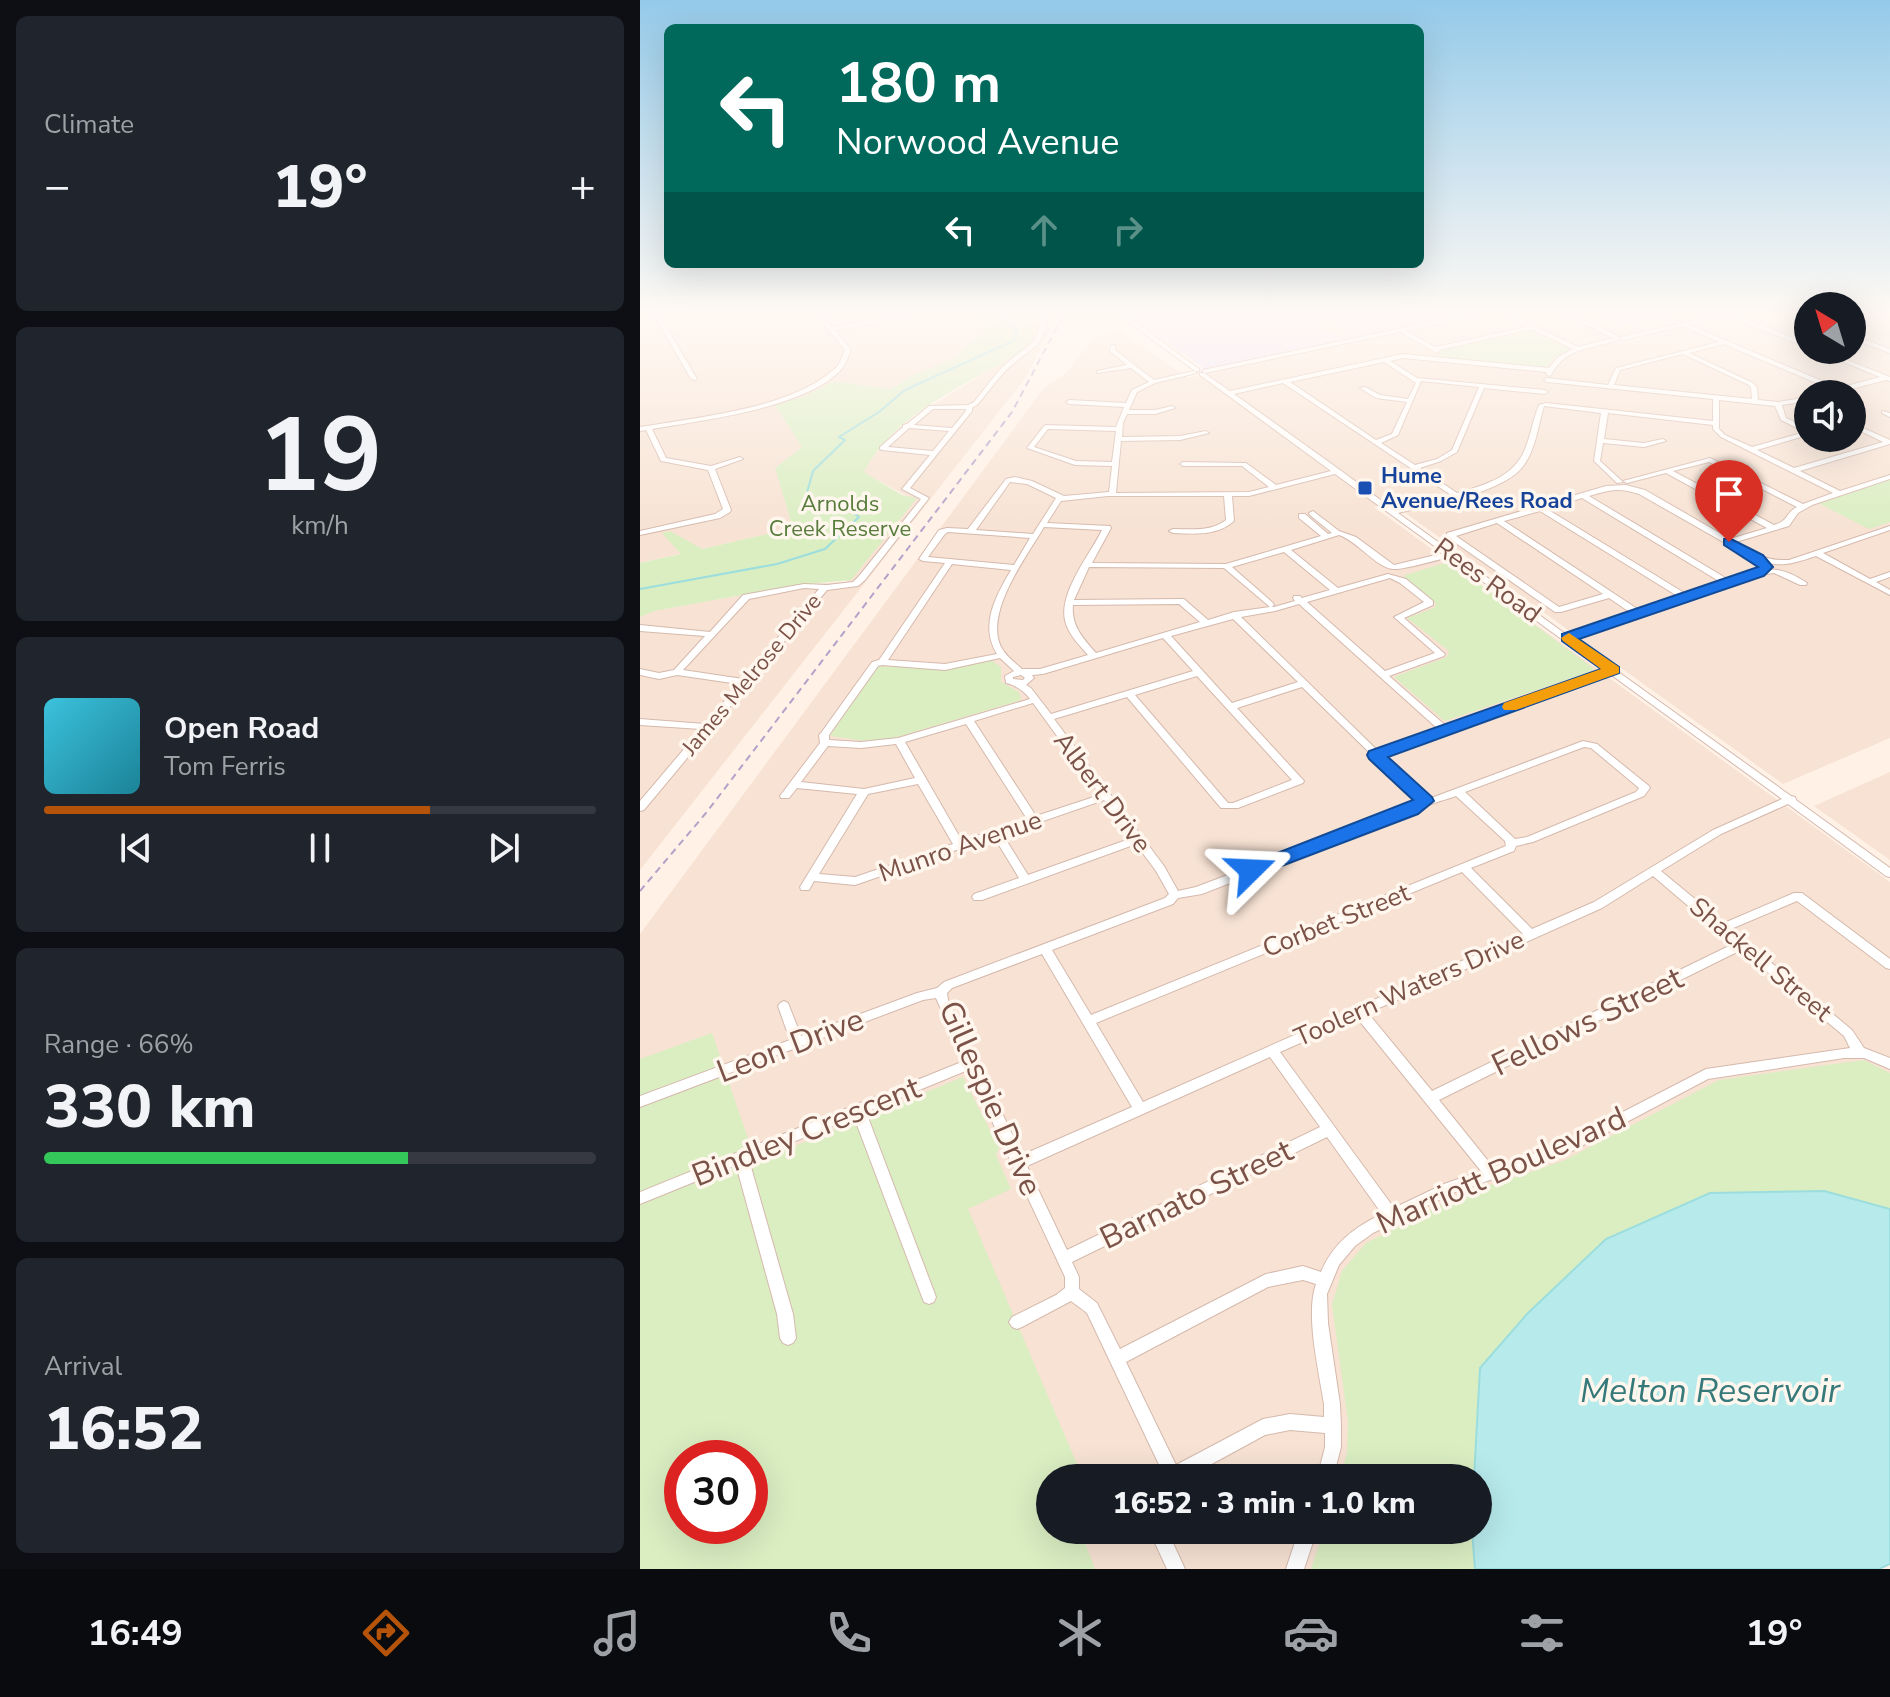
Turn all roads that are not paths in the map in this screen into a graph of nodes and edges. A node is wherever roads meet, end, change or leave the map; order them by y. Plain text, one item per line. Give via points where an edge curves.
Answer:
1 (820, 385) edge
2 (991, 385) edge
3 (1146, 385) edge
4 (1219, 385) edge
5 (1265, 385) edge
6 (1290, 385) edge
7 (1417, 385) edge
8 (1475, 385) edge
9 (1546, 385) edge
10 (1594, 385) edge
11 (1682, 385) edge
12 (1752, 385) edge
13 (1482, 386) junction
14 (1610, 387) joint
15 (1363, 388) dead end
16 (1545, 392) junction
17 (1230, 393) junction
18 (1681, 394) junction
19 (1716, 398) junction
20 (1411, 401) junction
21 (1755, 401) junction
22 (1794, 401) edge
23 (1069, 402) dead end
24 (1543, 404) junction
25 (1778, 404) junction
26 (969, 407) junction
27 (1125, 408) junction
28 (1172, 408) dead end
29 (1605, 410) junction
30 (1716, 423) junction
31 (1794, 425) edge
32 (905, 426) junction
33 (1199, 427) dead end
34 (644, 428) edge
35 (1119, 429) junction
36 (955, 430) junction
37 (1866, 431) edge
38 (1794, 436) edge
39 (1118, 439) junction
40 (1601, 441) junction
41 (1663, 441) dead end
42 (1376, 442) junction
43 (1890, 442) edge
44 (1750, 450) junction
45 (936, 453) junction
46 (740, 459) dead end
47 (1115, 464) junction
48 (1183, 464) dead end
49 (711, 468) junction
50 (1414, 468) junction
51 (1338, 471) junction
52 (1793, 471) junction
53 (1669, 472) junction
54 (1890, 477) edge
55 (1626, 484) junction
56 (1275, 488) junction
57 (1839, 493) junction
58 (1111, 495) junction
59 (1455, 495) junction
60 (1228, 496) junction
61 (1583, 496) junction
62 (1062, 498) junction
63 (1802, 506) junction
64 (1541, 508) junction
65 (1393, 512) junction
66 (1497, 520) junction
67 (1043, 525) junction
68 (1773, 528) junction
69 (1890, 528) edge
70 (971, 531) junction
71 (1173, 531) dead end
72 (640, 533) edge
73 (1337, 533) junction
74 (1036, 536) junction
75 (1326, 536) junction
76 (1729, 542) junction
77 (1284, 548) junction
78 (1816, 553) junction
79 (1451, 554) junction
80 (949, 563) junction
81 (1088, 565) junction
82 (1226, 566) junction
83 (1774, 567) junction
84 (1016, 568) junction
85 (1391, 572) junction
86 (1890, 574) edge
87 (1869, 582) junction
88 (1728, 583) junction
89 (1803, 583) dead end
90 (825, 587) junction
91 (1333, 589) junction
92 (1890, 593) edge
93 (1609, 595) junction
94 (1685, 597) junction
95 (1298, 600) junction
96 (1069, 603) junction
97 (1270, 605) junction
98 (1639, 612) junction
99 (1238, 615) junction
100 (1206, 623) junction
101 (640, 628) edge
102 (709, 634) junction
103 (1165, 635) junction
104 (1565, 636) junction
105 (1003, 655) junction
106 (1094, 656) junction
107 (882, 662) junction
108 (1613, 670) junction
109 (640, 672) edge
110 (677, 672) junction
111 (1200, 672) junction
112 (1383, 675) junction
113 (1024, 677) junction
114 (743, 682) junction
115 (1302, 684) junction
116 (1129, 694) junction
117 (1035, 700) junction
118 (1232, 706) junction
119 (1049, 718) junction
120 (968, 720) junction
121 (640, 722) edge
122 (706, 727) junction
123 (1445, 730) junction
124 (899, 741) junction
125 (825, 743) junction
126 (1375, 755) junction
127 (921, 780) junction
128 (793, 784) junction
129 (1457, 791) junction
130 (864, 792) junction
131 (785, 796) dead end
132 (1106, 796) junction
133 (1791, 799) junction
134 (1425, 801) junction
135 (640, 808) edge
136 (1034, 821) junction
137 (997, 833) junction
138 (1138, 840) junction
139 (1512, 843) junction
140 (959, 846) junction
141 (1463, 867) junction
142 (1655, 872) junction
143 (1890, 873) edge
144 (1025, 880) junction
145 (1175, 895) junction
146 (978, 897) dead end
147 (1724, 928) junction
148 (1530, 934) junction
149 (1743, 944) junction
150 (1045, 948) junction
151 (1890, 965) edge
152 (941, 992) junction
153 (784, 1006) dead end
154 (1359, 1011) junction
155 (1088, 1021) junction
156 (797, 1043) junction
157 (1272, 1050) junction
158 (1860, 1053) junction
159 (972, 1063) junction
160 (1890, 1064) edge
161 (1430, 1098) junction
162 (640, 1102) edge
163 (858, 1109) junction
164 (1140, 1109) junction
165 (1330, 1129) junction
166 (741, 1157) junction
167 (1019, 1163) junction
168 (1491, 1174) junction
169 (640, 1198) edge
170 (1392, 1216) junction
171 (1063, 1259) junction
172 (1325, 1280) junction
173 (1071, 1292) junction
174 (929, 1297) dead end
175 (1017, 1322) dead end
176 (788, 1338) dead end
177 (1116, 1359) junction
178 (1333, 1426) junction
179 (1165, 1464) edge
180 (1195, 1464) edge
181 (1329, 1464) edge
182 (1164, 1544) edge
183 (1303, 1544) edge
184 (1176, 1569) edge
185 (1295, 1569) edge

1 - 34 street via 759,406
2 - 26 street, James Melrose Drive
3 - 27 street via 1134,391
4 - 17 street, Rees Road
5 - 17 street
6 - 42 street
7 - 20 street
8 - 13 street
9 - 16 street
10 - 14 street
11 - 18 street
12 - 21 street
13 - 16 street
13 - 50 street via 1455,451
14 - 18 street
15 - 20 street via 1378,397
16 - 24 street
17 - 51 street, Rees Road
18 - 19 street
19 - 21 street
19 - 30 street
20 - 42 street via 1395,435
21 - 25 street
22 - 25 street
23 - 27 street
24 - 29 street
24 - 59 street via 1516,470 1493,484
25 - 31 street via 1783,419
26 - 32 street via 934,406
26 - 36 street, James Melrose Drive
27 - 28 street
27 - 35 street
29 - 30 street
29 - 40 street
30 - 44 street via 1723,436
32 - 36 street
32 - 45 street via 882,448
33 - 39 street via 1210,436
34 - 49 street via 663,460
35 - 39 street
35 - 47 street via 1046,427 1030,448 1081,464
36 - 45 street, James Melrose Drive
37 - 43 street
38 - 44 street
39 - 47 street
40 - 41 street
40 - 55 street via 1597,461
42 - 50 street
43 - 52 street
44 - 52 street
45 - 90 street, James Melrose Drive via 906,489 925,498 862,578 855,584
46 - 49 street
47 - 58 street
48 - 56 street via 1244,464
49 - 72 street via 725,513
50 - 59 street
51 - 56 street
51 - 65 street, Rees Road
52 - 57 street
53 - 55 street
53 - 63 street via 1714,458
53 - 68 street
54 - 57 street
55 - 61 street
55 - 76 street
56 - 60 street
57 - 63 street
58 - 60 street
58 - 62 street
59 - 65 street
60 - 71 street via 1227,524 1211,531
61 - 64 street
61 - 88 street
62 - 67 street, Albert Drive
62 - 70 street via 1018,479 1008,480
63 - 68 street via 1788,522
64 - 66 street
64 - 94 street
65 - 79 street, Rees Road
66 - 93 street
66 - 93 street via 1450,535 1558,610
67 - 74 street, Albert Drive
67 - 81 street via 1106,527
68 - 76 street
69 - 78 street
70 - 74 street
70 - 80 street via 945,530 923,558
73 - 75 street
73 - 75 street via 1315,512 1299,516
73 - 85 street via 1348,535
74 - 84 street, Albert Drive
75 - 77 street
76 - 83 street
77 - 82 street
77 - 91 street
78 - 83 street
78 - 87 street
79 - 85 street
79 - 104 street, Rees Road
80 - 84 street
80 - 107 street
81 - 82 street
81 - 96 street
82 - 97 street
83 - 88 street
83 - 89 street
84 - 105 street, Albert Drive via 992,619
85 - 91 street
85 - 112 street via 1431,604 1398,617 1441,654
86 - 87 street
87 - 92 street
88 - 94 street
90 - 102 street via 749,595
90 - 114 street, James Melrose Drive
91 - 95 street
93 - 98 street
94 - 98 street
95 - 97 street
95 - 99 street
95 - 112 street
96 - 100 street via 1181,601
96 - 106 street via 1071,627
97 - 99 street
98 - 104 street
99 - 100 street
99 - 115 street
100 - 103 street
101 - 102 street
102 - 110 street
103 - 106 street
103 - 111 street
104 - 108 street, Rees Road
105 - 107 street via 945,667
105 - 113 street, Albert Drive
106 - 113 street
107 - 125 street via 875,664 824,735
108 - 123 street
108 - 133 street, Rees Road
109 - 110 street
110 - 114 street
111 - 116 street
111 - 118 street
112 - 123 street
113 - 117 street, Albert Drive
114 - 122 street, James Melrose Drive
115 - 118 street
115 - 126 street
116 - 118 street via 1228,807 1299,780
116 - 119 street
117 - 119 street, Albert Drive
117 - 120 street
119 - 132 street, Albert Drive
120 - 124 street
120 - 136 street
121 - 122 street
122 - 135 street, James Melrose Drive
123 - 126 street
124 - 125 street
124 - 127 street
125 - 128 street
126 - 134 street
127 - 130 street
127 - 140 street
128 - 130 street
128 - 131 street
129 - 134 street, Gillespie Drive
129 - 139 street
129 - 139 street, Corbet Street via 1583,744 1594,746 1645,788
130 - 140 street, Munro Avenue via 808,882 855,881
132 - 136 street, Munro Avenue
132 - 138 street, Albert Drive
133 - 142 street, Toolern Waters Drive via 1717,832
133 - 143 street, Rees Road
134 - 145 street, Gillespie Drive via 1198,891
136 - 137 street, Munro Avenue
137 - 140 street, Munro Avenue
137 - 144 street
138 - 144 street
138 - 145 street, Albert Drive
139 - 141 street, Corbet Street via 1505,851
141 - 148 street
141 - 155 street, Corbet Street
142 - 147 street, Shackell Street
142 - 148 street, Toolern Waters Drive via 1598,905
144 - 146 street
145 - 150 street, Gillespie Drive
147 - 149 street, Shackell Street
147 - 151 street via 1798,896
148 - 154 street, Toolern Waters Drive
149 - 158 street, Shackell Street via 1848,1033
149 - 161 street, Fellows Street
150 - 152 street, Gillespie Drive
150 - 155 street
152 - 156 street, Leon Drive
152 - 159 street, Gillespie Drive
153 - 156 street
154 - 157 street, Toolern Waters Drive
154 - 161 street
155 - 164 street
156 - 162 street, Leon Drive
157 - 164 street, Toolern Waters Drive
157 - 165 street
158 - 160 street, Marriott Boulevard
158 - 168 street, Marriott Boulevard via 1706,1074 1563,1149
159 - 163 street, Bindley Crescent
159 - 167 street, Gillespie Drive
161 - 168 street
163 - 166 street, Bindley Crescent
163 - 174 street
164 - 167 street, Toolern Waters Drive
165 - 170 street
165 - 171 street, Barnato Street
166 - 169 street, Bindley Crescent
166 - 176 street
167 - 171 street, Gillespie Drive
168 - 170 street, Marriott Boulevard
170 - 172 street, Marriott Boulevard via 1350,1241
171 - 173 street, Gillespie Drive via 1072,1277
172 - 177 street via 1303,1273 1266,1281
172 - 178 street, Marriott Boulevard via 1319,1312
173 - 175 street
173 - 177 street via 1092,1308
177 - 179 street
178 - 180 street via 1290,1422 1263,1427
178 - 181 street, Marriott Boulevard
182 - 184 street
183 - 185 street

